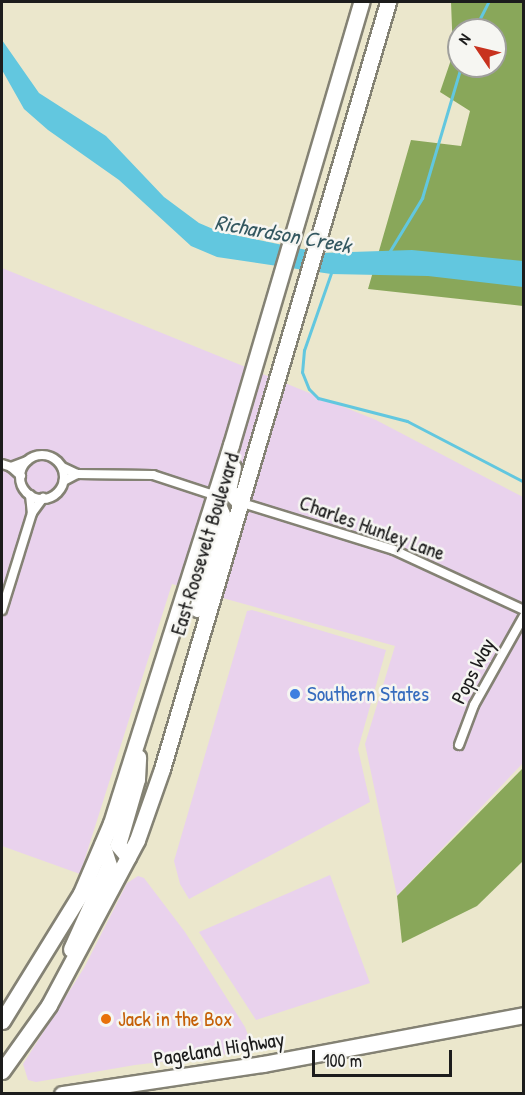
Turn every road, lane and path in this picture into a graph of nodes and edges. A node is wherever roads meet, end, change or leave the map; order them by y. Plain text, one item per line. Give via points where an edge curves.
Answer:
1 (361, 2) edge
2 (380, 2) edge
3 (388, 2) edge
4 (379, 30) junction
5 (256, 353) junction
6 (28, 461) junction
7 (6, 466) edge
8 (62, 467) junction
9 (77, 474) junction
10 (21, 476) junction
11 (64, 481) junction
12 (30, 495) junction
13 (214, 495) junction
14 (43, 498) junction
15 (239, 502) junction
16 (32, 513) junction
17 (2, 610) edge
18 (524, 610) edge
19 (524, 616) edge
20 (191, 663) junction
21 (139, 739) junction
22 (459, 746) dead end
23 (102, 844) junction
24 (128, 857) junction
25 (56, 993) junction
26 (524, 1015) edge
27 (2, 1021) edge
28 (2, 1071) edge
29 (62, 1094) edge

1 - 5 highway, East Roosevelt Boulevard
2 - 4 highway
3 - 4 highway, East Roosevelt Boulevard
4 - 15 highway, East Roosevelt Boulevard
5 - 13 highway, East Roosevelt Boulevard
5 - 15 highway via 250,401 228,487
6 - 7 street
6 - 8 street via 45,455
6 - 10 street
7 - 10 street
8 - 9 street
8 - 11 street
9 - 11 street
9 - 13 street via 153,475
10 - 12 street
11 - 14 street via 56,493
12 - 14 street
12 - 16 street
13 - 20 highway via 222,514 198,605
13 - 21 highway, East Roosevelt Boulevard
14 - 16 street
15 - 18 street, Charles Hunley Lane via 394,550
15 - 20 highway, East Roosevelt Boulevard
16 - 17 street
19 - 22 street, Pops Way via 474,705
20 - 24 highway, East Roosevelt Boulevard via 162,769
21 - 23 highway, East Roosevelt Boulevard
21 - 24 highway via 137,779 118,845
23 - 25 highway via 109,865 57,977
23 - 27 highway, East Roosevelt Boulevard via 52,946
24 - 25 highway, East Roosevelt Boulevard
25 - 28 highway, East Roosevelt Boulevard
26 - 29 highway, Pageland Highway via 263,1064

